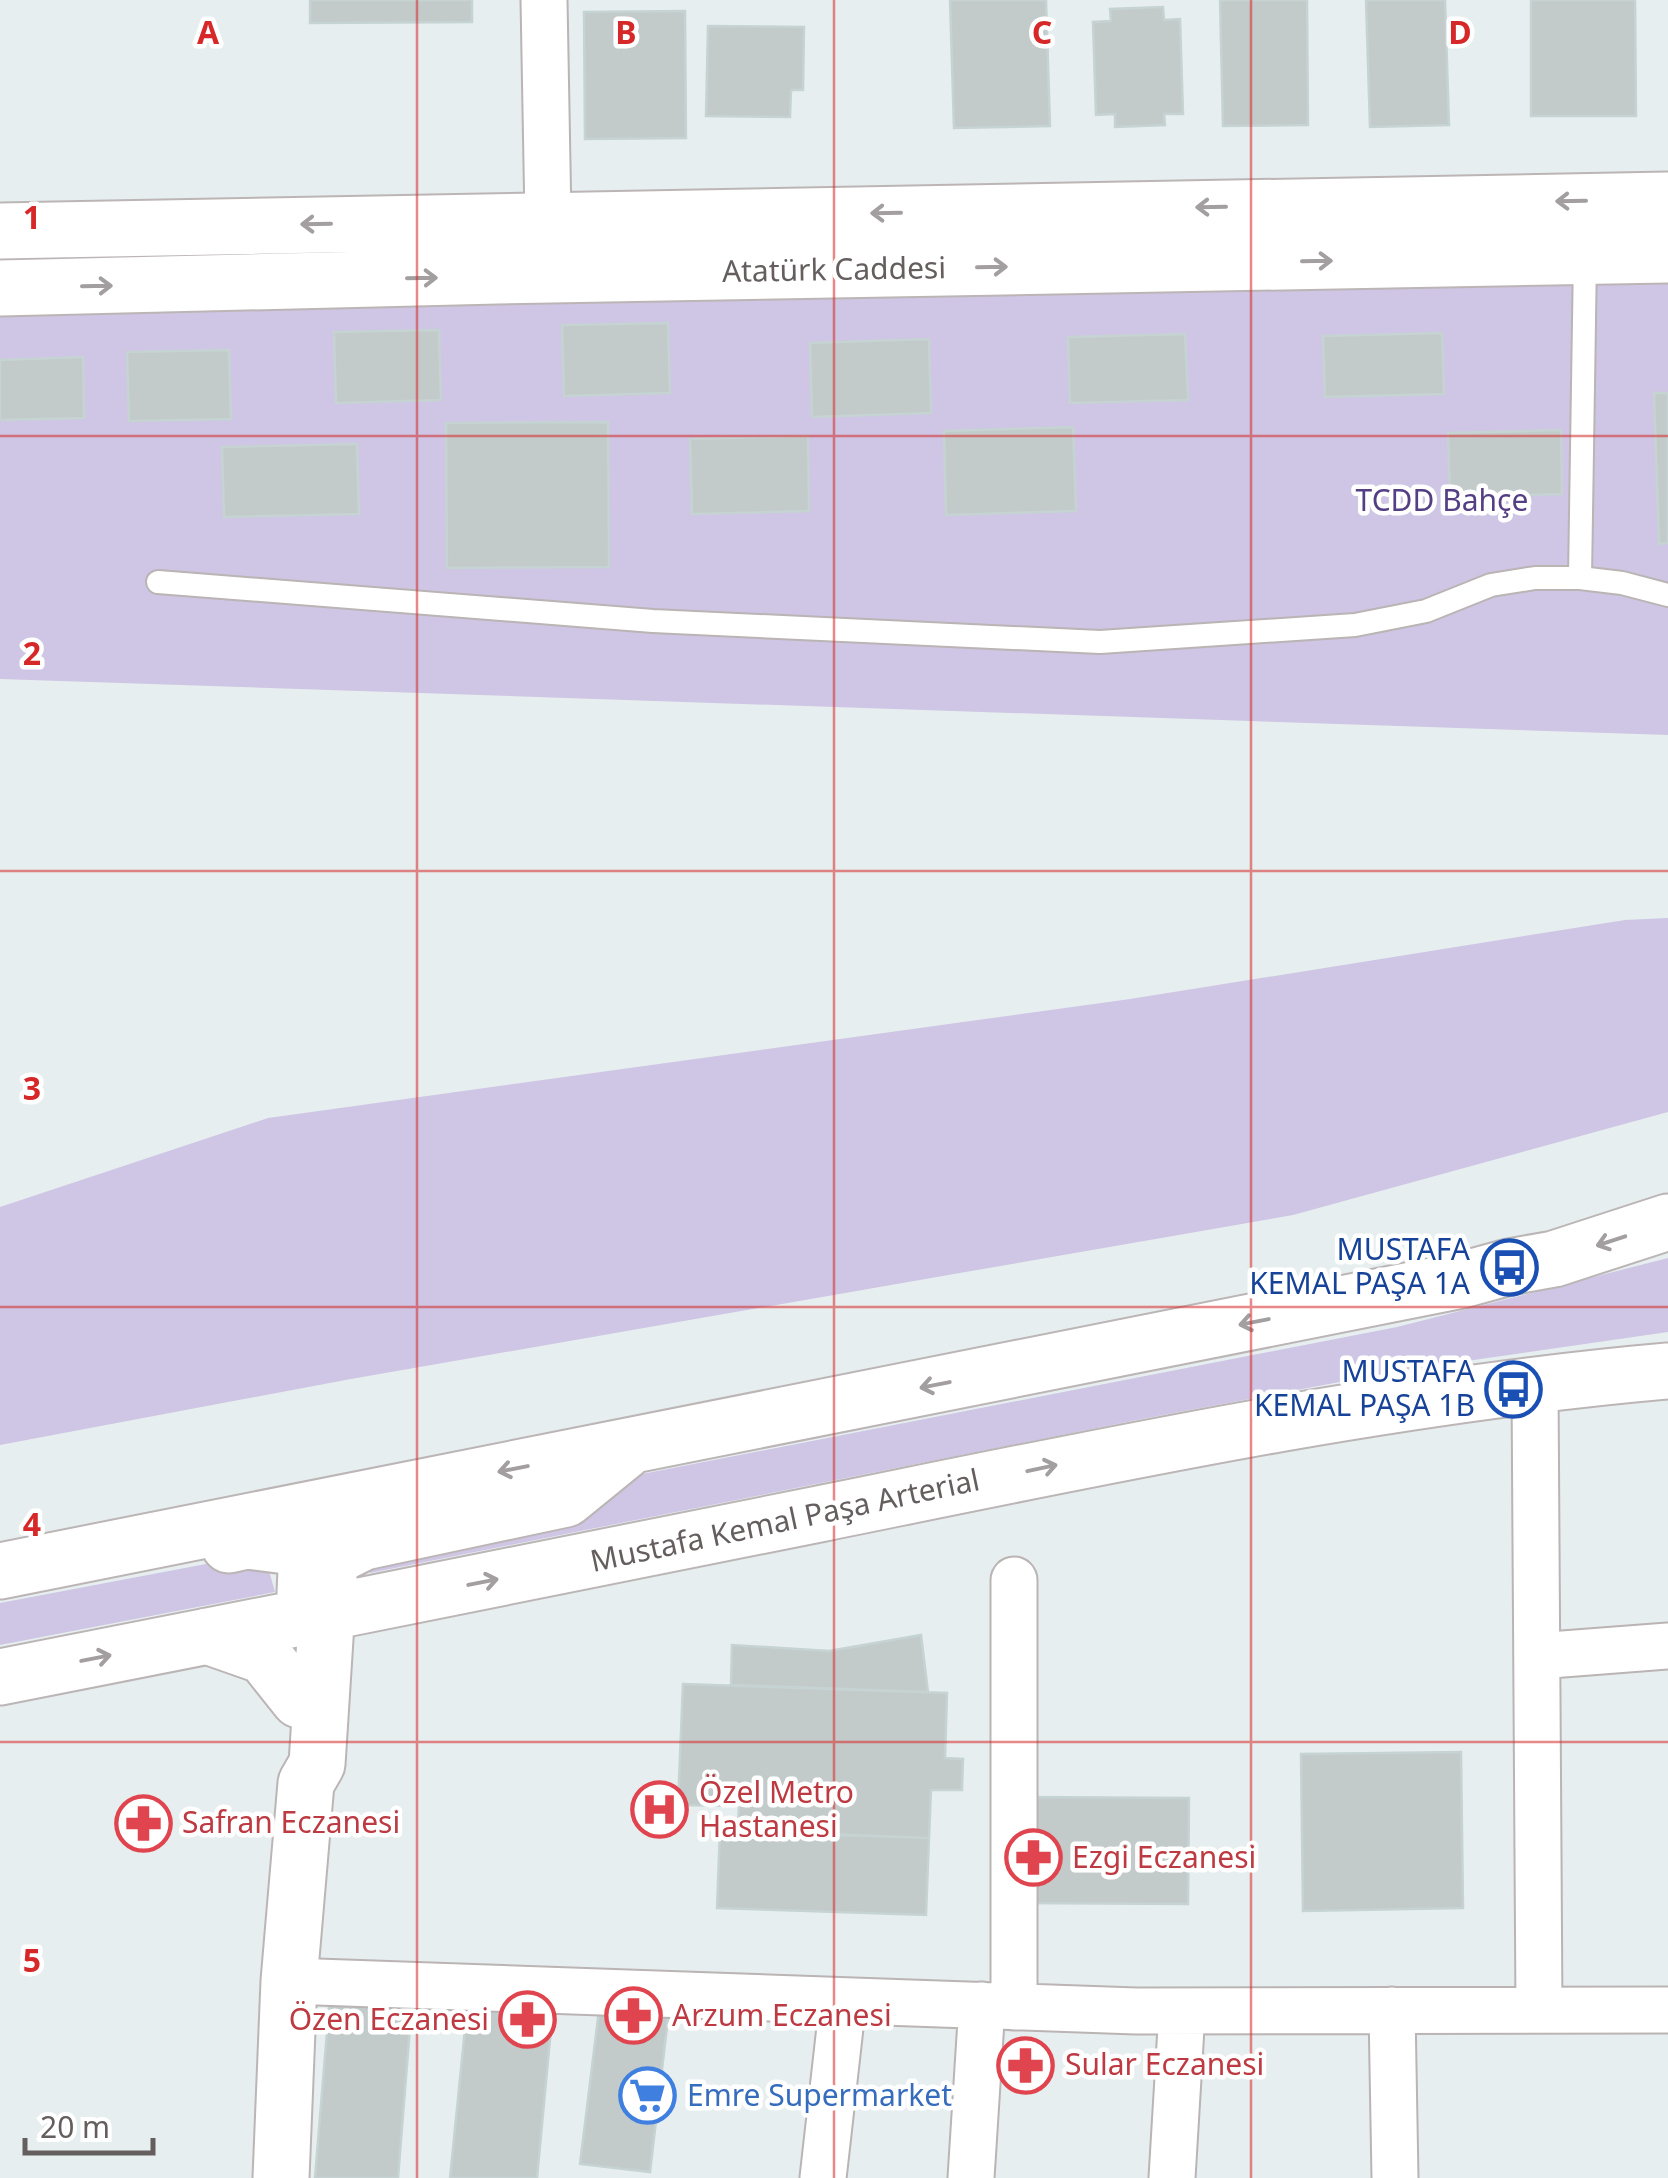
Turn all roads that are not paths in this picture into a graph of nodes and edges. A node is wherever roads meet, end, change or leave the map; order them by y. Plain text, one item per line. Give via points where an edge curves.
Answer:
1 (544, 0) edge
2 (1668, 200) edge
3 (548, 219) junction
4 (0, 230) edge
5 (1668, 255) edge
6 (1585, 256) junction
7 (0, 288) edge
8 (1580, 578) junction
9 (158, 582) dead end
10 (1668, 594) edge
11 (1668, 1222) edge
12 (1668, 1372) edge
13 (1554, 1384) junction
14 (631, 1446) junction
15 (122, 1548) junction
16 (0, 1571) edge
17 (1014, 1580) dead end
18 (316, 1598) junction
19 (400, 1598) junction
20 (207, 1636) junction
21 (1668, 1646) edge
22 (1538, 1656) junction
23 (0, 1676) edge
24 (310, 1700) junction
25 (288, 1981) junction
26 (843, 2001) junction
27 (998, 2006) junction
28 (1392, 2010) junction
29 (1539, 2010) junction
30 (1182, 2011) junction
31 (1667, 2018) edge
32 (282, 2178) edge
33 (823, 2178) edge
34 (970, 2178) edge
35 (1172, 2178) edge
36 (1396, 2178) edge

1 - 3 street
2 -> 3 main road, Atatürk Caddesi
3 -> 4 main road, Atatürk Caddesi
5 - 6 main road, Atatürk Caddesi
7 -> 6 main road, Atatürk Caddesi
6 - 8 lane
8 - 9 lane via 1490,585 1426,610 1355,625 1100,642 653,621
8 - 10 lane
11 -> 14 main road via 1554,1259
12 - 13 main road, Mustafa Kemal Paşa Arterial
19 -> 13 main road, Mustafa Kemal Paşa Arterial via 1303,1418
13 - 22 street
14 -> 15 main road
14 - 18 main road via 566,1499 364,1542
15 - 16 main road
15 - 18 main road via 148,1563 247,1541 294,1547
17 - 27 street
18 - 19 main road, Mustafa Kemal Paşa Arterial
18 - 20 main road, Mustafa Kemal Paşa Arterial
18 - 24 main road
19 - 24 main road via 353,1643
23 -> 20 main road, Mustafa Kemal Paşa Arterial
20 - 24 main road via 264,1656
21 - 22 street
22 - 29 street
24 - 25 main road via 295,1760 306,1783
25 - 26 street
25 - 32 main road
26 - 27 street
26 - 33 street
27 - 30 street
27 - 34 street
28 - 29 street
28 - 30 street
28 - 36 street
29 - 31 street
30 - 35 street

